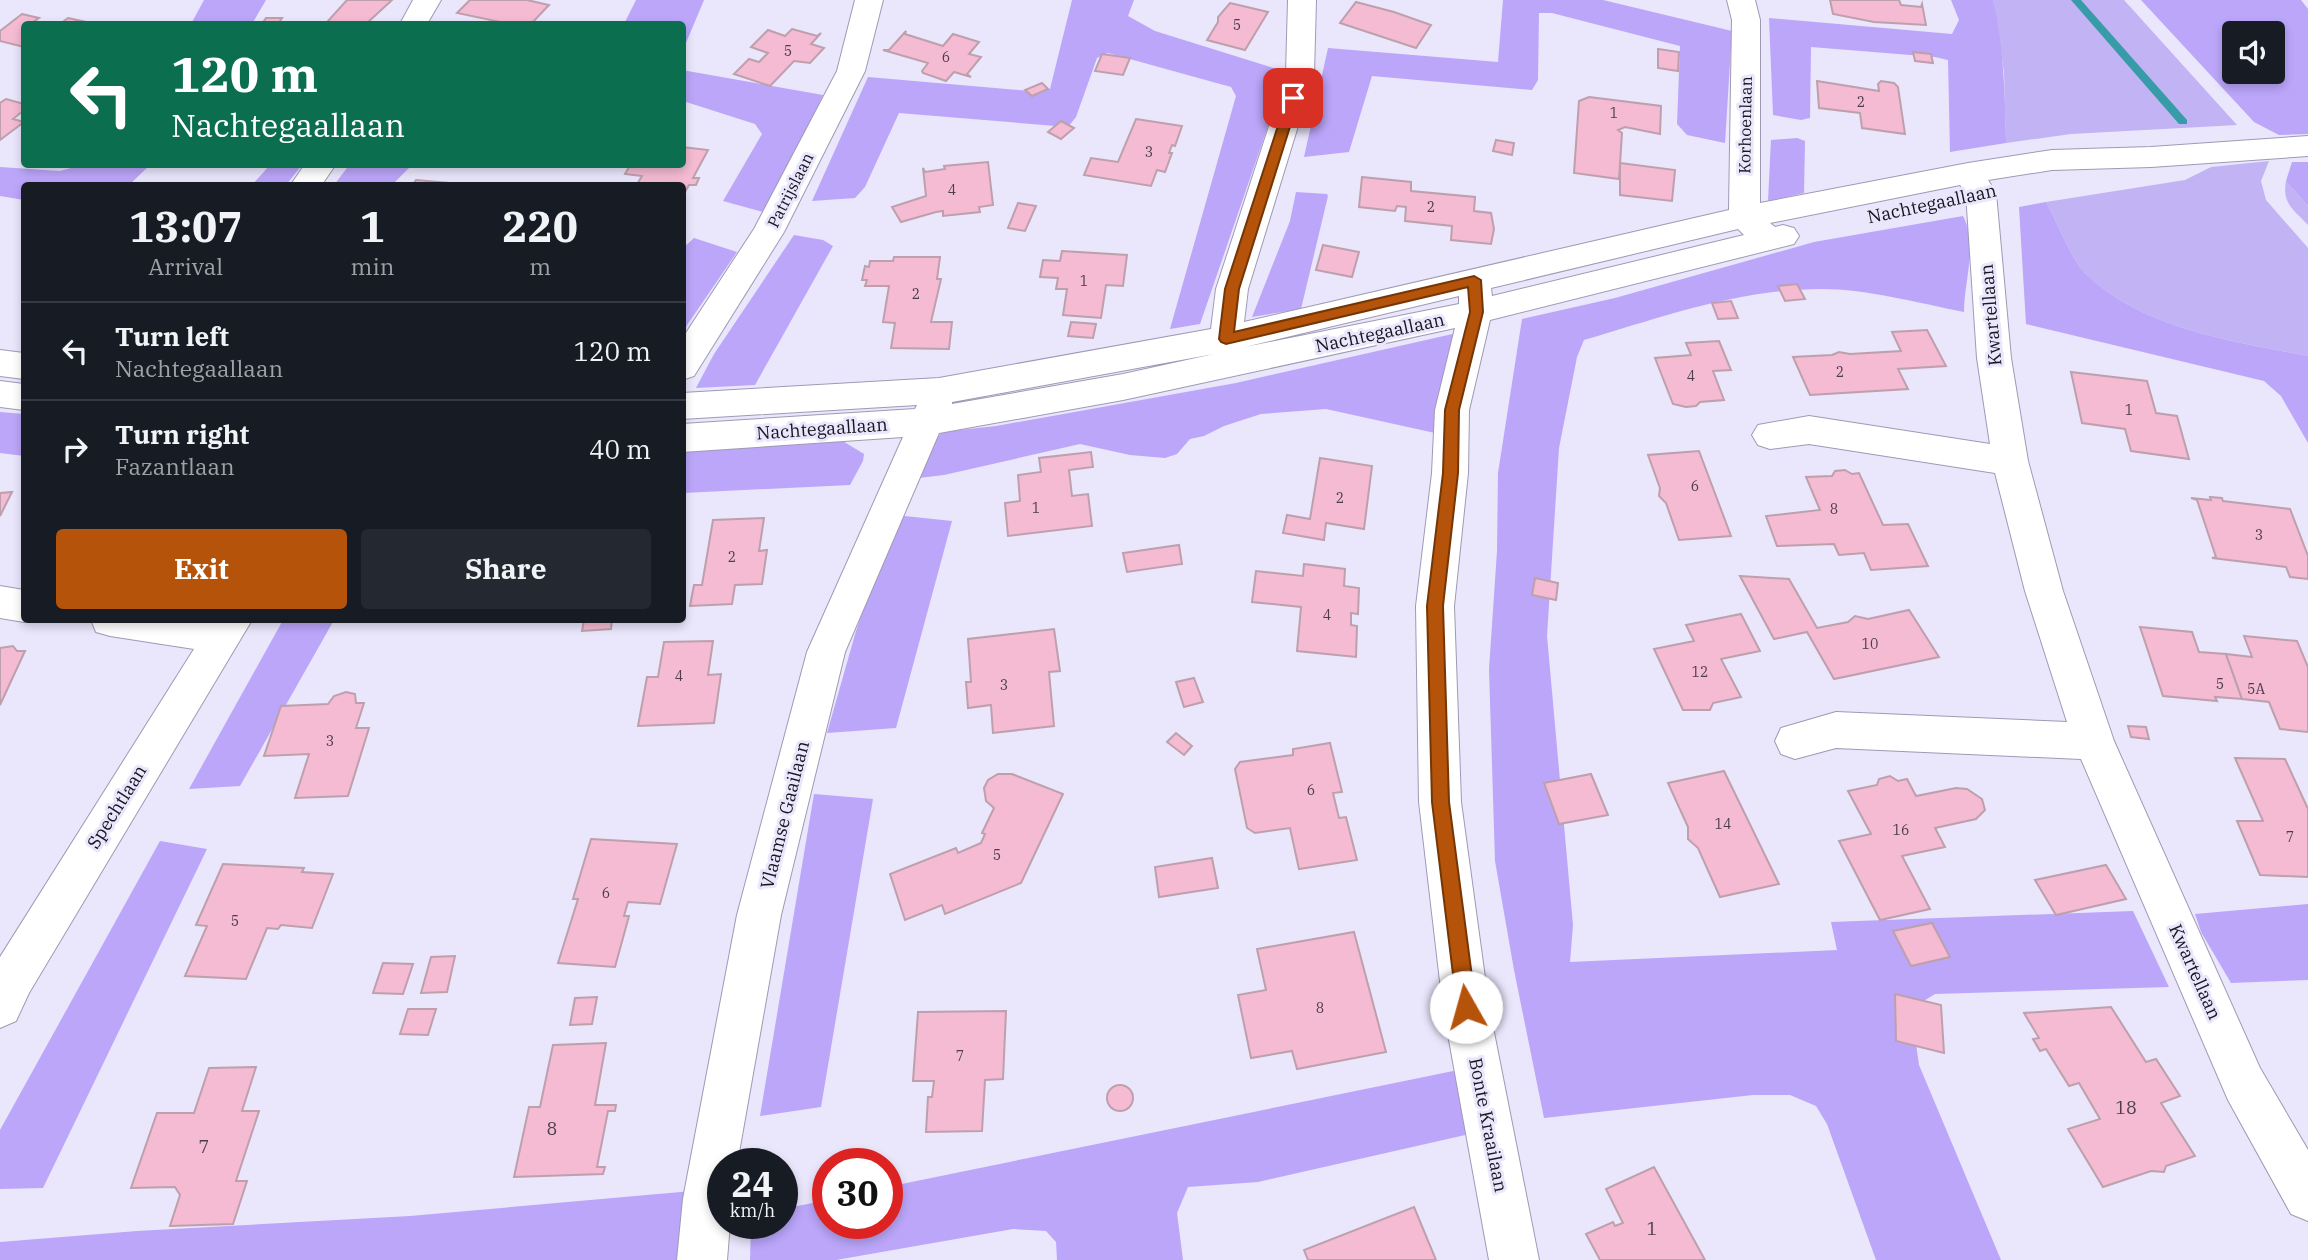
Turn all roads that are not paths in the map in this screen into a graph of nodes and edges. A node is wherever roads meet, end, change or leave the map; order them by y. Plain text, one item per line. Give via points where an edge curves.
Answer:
1 (427, 0) edge
2 (869, 0) edge
3 (1302, 0) edge
4 (1741, 0) edge
5 (416, 21) edge
6 (2308, 146) edge
7 (1974, 183) junction
8 (1744, 217) junction
9 (1769, 239) junction
10 (1475, 296) junction
11 (1230, 352) junction
12 (686, 361) edge
13 (0, 363) edge
14 (21, 366) edge
15 (0, 394) edge
16 (21, 397) edge
17 (686, 406) edge
18 (933, 406) junction
19 (1770, 435) dead end
20 (686, 437) edge
21 (2010, 461) junction
22 (0, 602) edge
23 (21, 606) edge
24 (154, 623) edge
25 (227, 628) edge
26 (1796, 741) dead end
27 (2094, 741) junction
28 (4, 986) edge
29 (2308, 1197) edge
30 (702, 1260) edge
31 (1514, 1260) edge

1 - 5 street
2 - 12 street, Patrijslaan via 845,83 768,232
3 - 11 street via 1300,74 1232,289
4 - 8 street, Korhoenlaan via 1746,20
6 - 7 street, Nachtegaallaan via 2151,157 2077,175
7 - 8 street, Nachtegaallaan
7 - 9 street, Nachtegaallaan
7 - 21 street, Kwartellaan
8 - 9 street
8 - 10 street, Nachtegaallaan
9 - 10 street, Nachtegaallaan
10 - 11 street, Nachtegaallaan
10 - 31 street, Bonte Kraailaan via 1452,410 1435,606 1440,788 1466,1007
11 - 18 street, Nachtegaallaan
13 - 14 street
15 - 16 street
17 - 18 street, Nachtegaallaan
18 - 20 street, Nachtegaallaan
18 - 30 street, Vlaamse Gaailaan via 826,652 759,915 707,1199
19 - 21 street via 1809,430
21 - 27 street, Kwartellaan via 2043,591
22 - 23 street
24 - 25 street, Spechtlaan
25 - 28 street, Spechtlaan
26 - 27 street via 1836,730
27 - 29 street, Kwartellaan via 2244,1084

